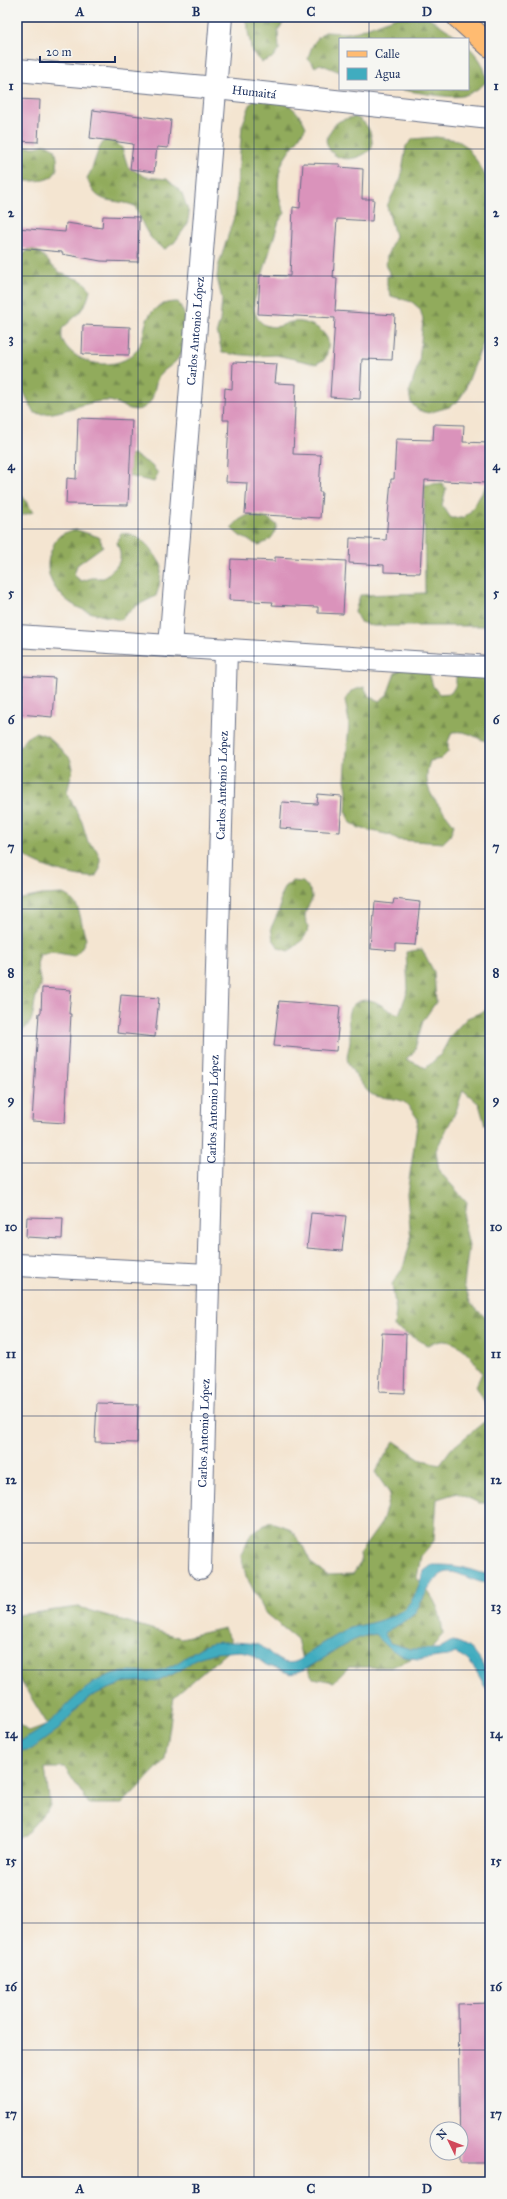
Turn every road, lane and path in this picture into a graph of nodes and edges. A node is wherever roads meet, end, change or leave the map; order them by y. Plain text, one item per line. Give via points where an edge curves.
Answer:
1 (221, 17) edge
2 (458, 17) edge
3 (490, 46) edge
4 (17, 70) edge
5 (216, 88) junction
6 (490, 118) edge
7 (17, 636) edge
8 (170, 646) junction
9 (226, 650) junction
10 (490, 667) edge
11 (17, 1265) edge
12 (208, 1275) junction
13 (200, 1568) dead end

1 - 5 street, Carlos Antonio López
2 - 3 main road
4 - 5 street, Humaitá
5 - 6 street, Humaitá
5 - 8 street, Carlos Antonio López
7 - 8 street
8 - 9 street
9 - 10 street
9 - 12 street, Carlos Antonio López
11 - 12 street
12 - 13 street, Carlos Antonio López

